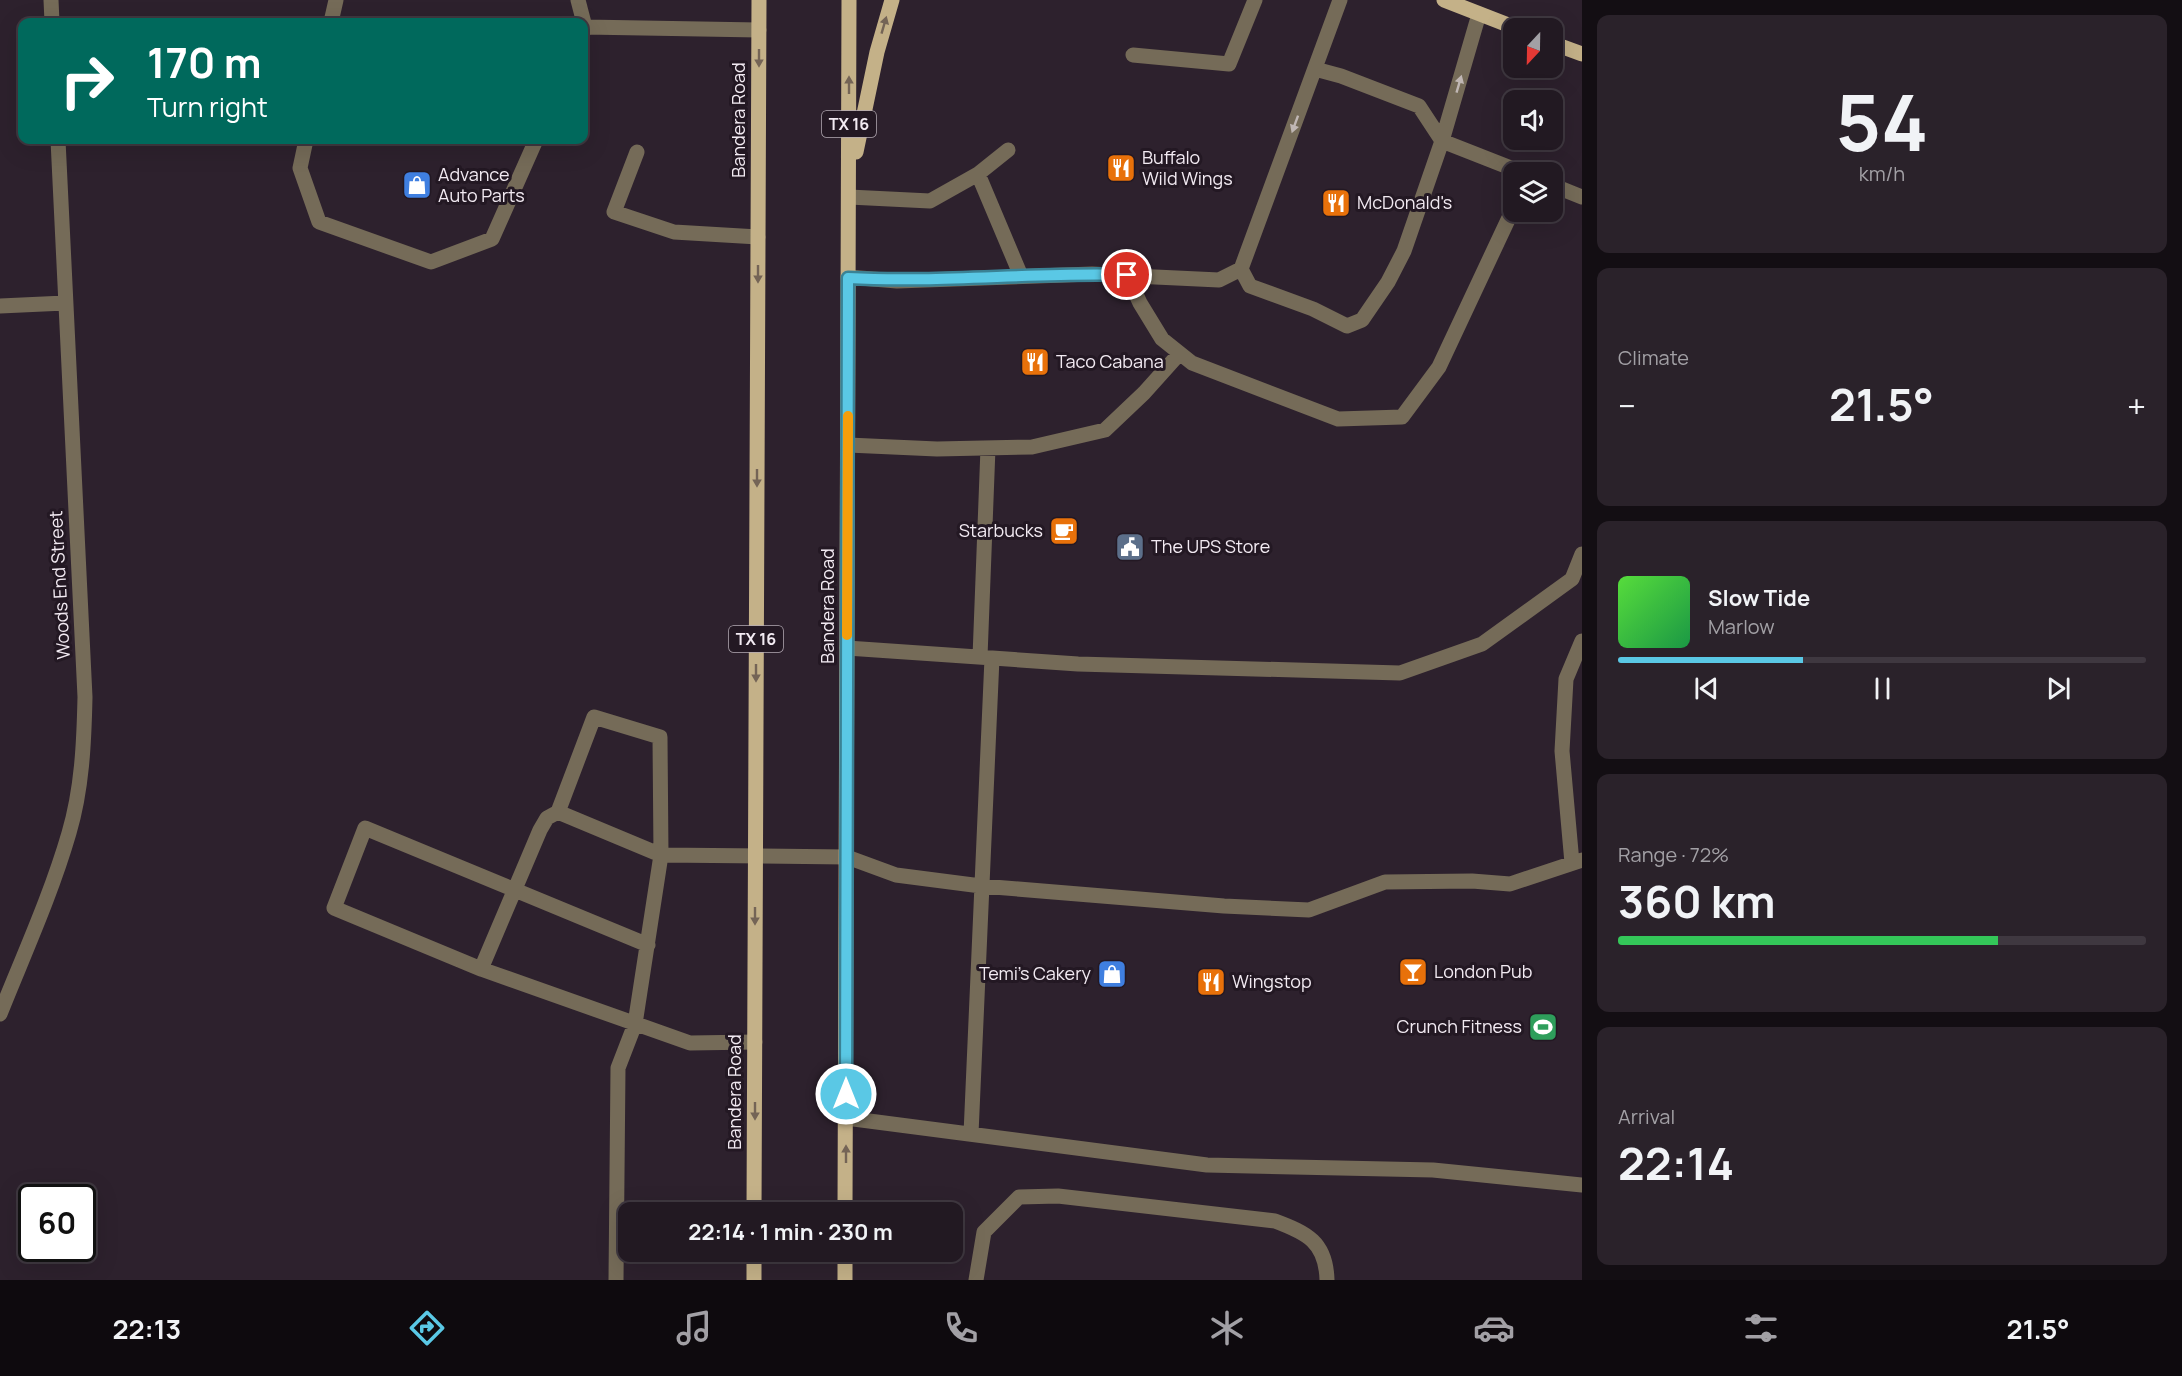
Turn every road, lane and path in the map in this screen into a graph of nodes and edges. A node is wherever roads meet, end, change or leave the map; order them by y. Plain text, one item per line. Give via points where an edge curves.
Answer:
1 (51, 0) edge
2 (336, 0) edge
3 (578, 0) edge
4 (759, 0) edge
5 (849, 0) edge
6 (892, 0) edge
7 (1255, 0) edge
8 (1340, 0) edge
9 (1444, 0) edge
10 (1476, 8) edge
11 (52, 18) edge
12 (333, 18) edge
13 (582, 18) edge
14 (1503, 22) edge
15 (588, 29) edge
16 (759, 30) junction
17 (1563, 47) edge
18 (1582, 54) edge
19 (1133, 55) dead end
20 (1315, 69) junction
21 (1442, 141) junction
22 (57, 144) edge
23 (305, 144) edge
24 (534, 144) edge
25 (1008, 150) dead end
26 (637, 152) dead end
27 (1503, 165) edge
28 (978, 174) junction
29 (1563, 189) edge
30 (849, 190) junction
31 (1582, 197) edge
32 (1507, 222) edge
33 (758, 237) junction
34 (1241, 269) junction
35 (1127, 275) junction
36 (1021, 276) junction
37 (848, 278) junction
38 (65, 303) junction
39 (0, 306) edge
40 (1179, 354) junction
41 (848, 445) junction
42 (988, 448) junction
43 (1582, 554) edge
44 (1577, 582) edge
45 (1582, 641) edge
46 (847, 648) junction
47 (986, 658) junction
48 (558, 812) junction
49 (661, 855) junction
50 (847, 857) junction
51 (755, 858) junction
52 (1577, 862) edge
53 (981, 886) junction
54 (514, 891) junction
55 (648, 945) junction
56 (481, 969) junction
57 (0, 1014) edge
58 (635, 1024) junction
59 (755, 1042) junction
60 (846, 1118) junction
61 (971, 1134) junction
62 (1582, 1185) edge
63 (754, 1202) edge
64 (845, 1202) edge
65 (754, 1262) edge
66 (845, 1262) edge
67 (616, 1280) edge
68 (754, 1280) edge
69 (845, 1280) edge
70 (976, 1280) edge
71 (1327, 1280) edge

1 - 11 street
2 - 12 street
3 - 13 street
4 - 16 main road, Bandera Road / TX 16
30 -> 5 main road, Bandera Road / TX 16
30 -> 6 main road via 877,52
7 - 19 street via 1229,64
8 - 20 street
9 - 10 main road
10 - 14 main road
21 -> 10 street
15 - 16 street
16 -> 33 main road, Bandera Road / TX 16
17 - 18 main road
20 - 21 street via 1361,82 1419,106
20 -> 34 street
21 - 27 street
21 - 34 street via 1404,251 1362,320 1347,326 1250,286
22 - 38 street, Woods End Street
23 - 24 street via 300,168 319,222 431,262 492,239
25 - 28 street
26 - 33 street via 614,212 674,232
28 - 30 street via 930,201
28 - 36 street
29 - 31 street
30 - 37 main road, Bandera Road / TX 16
32 - 40 street via 1439,367 1402,417 1338,419 1192,363
33 -> 51 main road, Bandera Road / TX 16
34 - 35 street via 1219,280
35 - 36 street
35 - 40 street via 1162,339
36 - 37 street via 897,281
37 - 41 main road, Bandera Road / TX 16
38 - 39 street
38 - 57 street, Woods End Street via 84,742 70,833
40 - 42 street via 1105,430 1032,447
41 - 42 street
41 - 46 main road, Bandera Road / TX 16
42 - 47 street
43 - 44 street
44 - 47 street via 1482,645 1400,673
45 - 52 street via 1566,679 1562,751
46 - 47 street
46 - 50 main road, Bandera Road / TX 16
47 - 53 street
48 - 49 street
48 - 49 street via 594,717 660,737
48 - 54 street via 547,818 540,830
49 - 51 street
49 - 55 street
50 - 51 street
50 - 53 street via 896,875
50 - 60 main road, Bandera Road / TX 16
51 -> 59 main road, Bandera Road / TX 16
52 - 53 street via 1510,884 1385,882 1309,910
53 - 61 street
54 - 55 street
54 - 56 street
54 - 56 street via 365,828 334,908
55 - 58 street
56 - 58 street
58 - 59 street via 690,1043
58 - 67 street via 618,1068
59 -> 63 main road, Bandera Road / TX 16
60 - 61 street
64 -> 60 main road, Bandera Road / TX 16
61 - 62 street via 1208,1165 1432,1170
65 - 68 main road
66 - 69 main road
70 - 71 street via 984,1232 1006,1208 1019,1197 1058,1196 1275,1221 1304,1233 1321,1250

